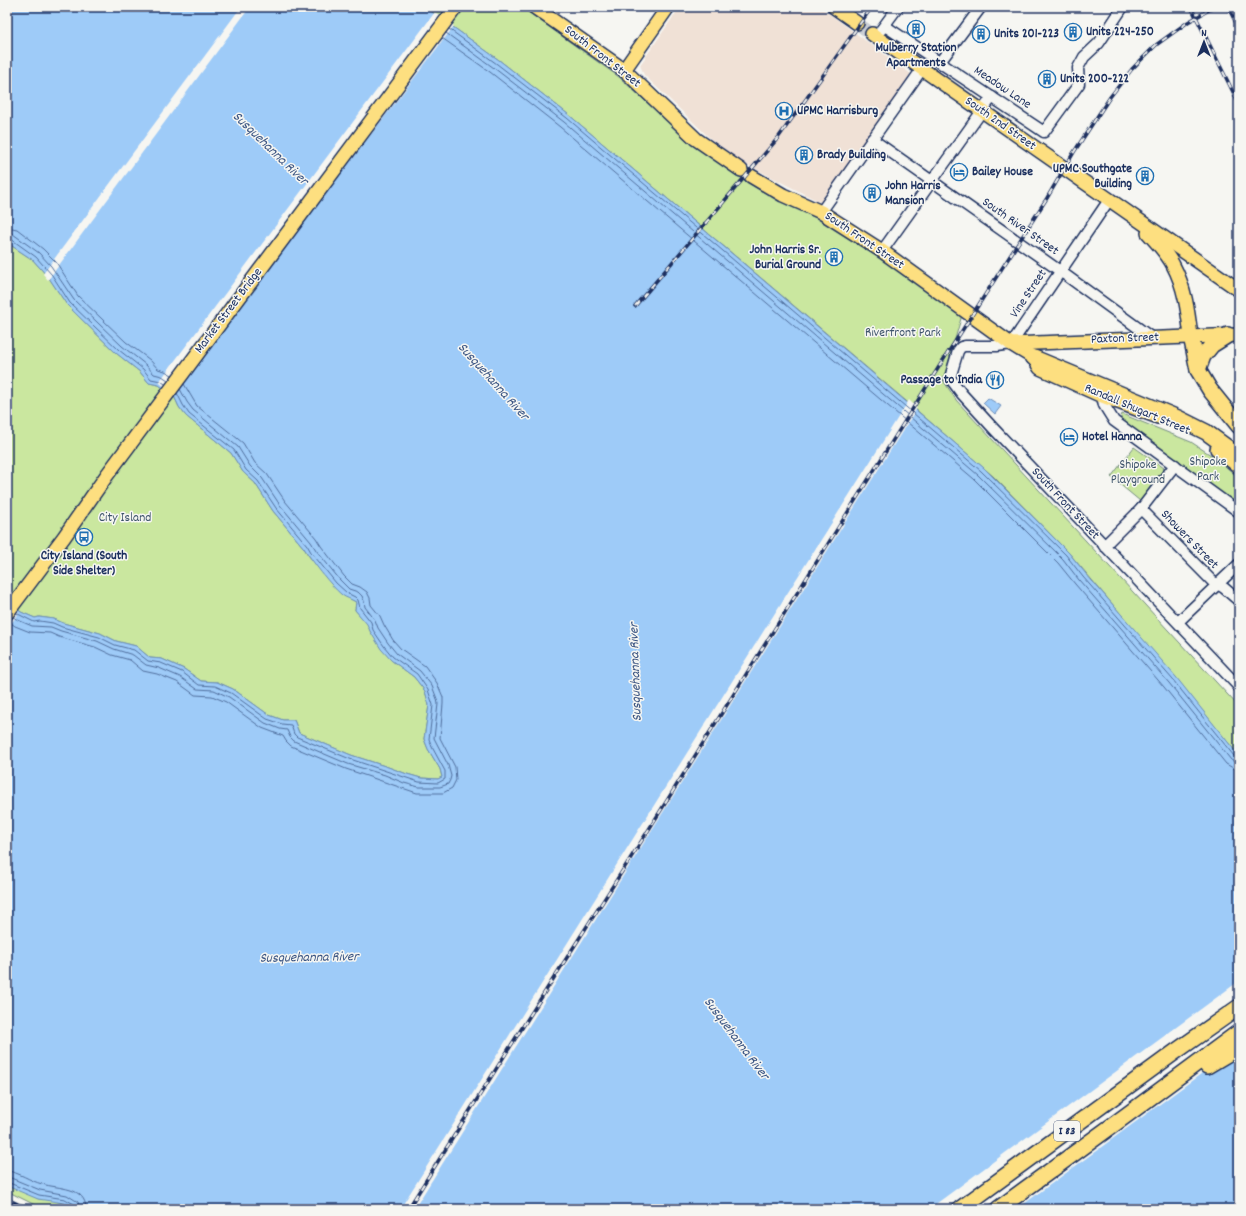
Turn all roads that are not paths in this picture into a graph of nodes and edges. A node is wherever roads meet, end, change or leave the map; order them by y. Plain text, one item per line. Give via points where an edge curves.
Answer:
1 (534, 7) edge
2 (668, 7) edge
3 (834, 7) edge
4 (898, 7) edge
5 (981, 7) edge
6 (1123, 7) edge
7 (454, 9) edge
8 (857, 23) tunnel mouth
9 (885, 26) junction
10 (874, 35) joint
11 (940, 62) junction
12 (922, 69) junction
13 (624, 70) junction
14 (992, 97) junction
15 (982, 111) junction
16 (872, 140) junction
17 (932, 181) junction
18 (1109, 200) junction
19 (821, 212) junction
20 (1128, 214) junction
21 (882, 251) junction
22 (1060, 271) junction
23 (1239, 290) edge
24 (1234, 335) edge
25 (1191, 336) junction
26 (1152, 338) junction
27 (1011, 344) junction
28 (1034, 358) junction
29 (1198, 370) junction
30 (1102, 396) junction
31 (1239, 426) edge
32 (1239, 456) edge
33 (1175, 465) junction
34 (1239, 467) edge
35 (1141, 509) junction
36 (1239, 512) edge
37 (1104, 546) junction
38 (1239, 564) edge
39 (1218, 584) junction
40 (1239, 601) edge
41 (10, 609) edge
42 (1178, 622) junction
43 (1239, 687) edge
44 (1239, 1001) edge
45 (1239, 1007) edge
46 (1239, 1032) edge
47 (1239, 1047) edge
48 (1175, 1052) junction
49 (1124, 1117) junction
50 (960, 1209) edge
51 (998, 1209) edge

1 - 13 main road, South Front Street
2 - 13 main road
3 - 8 main road
4 - 9 street
5 - 11 street
6 - 14 street, Meadow Lane via 1099,43 1084,57 1078,68 1079,84 1044,132
7 - 41 main road, Market Street Bridge via 165,396
9 - 10 street
9 - 11 street, Meadow Lane
10 - 12 main road, South 2nd Street
11 - 14 street, Meadow Lane
12 - 15 main road, South 2nd Street
12 - 16 street
13 - 19 main road, South Front Street via 696,139 783,195
14 - 15 street
15 - 17 street
15 - 18 main road, South 2nd Street
16 - 17 street, South River Street
16 - 19 street
17 - 21 street
17 - 22 street, South River Street
18 - 20 main road, South 2nd Street
18 - 22 street, Vine Street
19 - 21 main road, South Front Street
20 - 23 main road, South 2nd Street
20 - 25 main road, South 2nd Street via 1151,236 1172,263 1183,290
21 - 27 main road, South Front Street
22 - 26 street, South River Street
22 - 27 street, Vine Street
24 - 25 main road, Paxton Street
24 - 29 highway via 1212,345 1203,356
25 - 26 main road, Paxton Street
25 - 29 highway
26 - 27 main road, Paxton Street
27 - 28 main road, South Front Street
27 - 37 street, South Front Street via 961,347 950,378 992,428
28 - 30 main road, Randall Shugart Street via 1040,368
28 - 32 highway via 1178,418 1206,432
29 - 31 highway via 1210,390
30 - 33 street via 1104,405 1114,421
30 - 34 main road, Randall Shugart Street via 1182,428 1213,445
33 - 35 street
33 - 36 street
35 - 37 street
35 - 39 street, Showers Street via 1212,581
37 - 42 street, South Front Street
38 - 39 street
39 - 40 street, Showers Street
39 - 42 street
42 - 43 street, South Front Street
44 - 48 highway
45 - 48 highway, I 83
46 - 49 highway, I 83
47 - 49 highway
48 - 50 highway, I 83
49 - 51 highway, I 83

